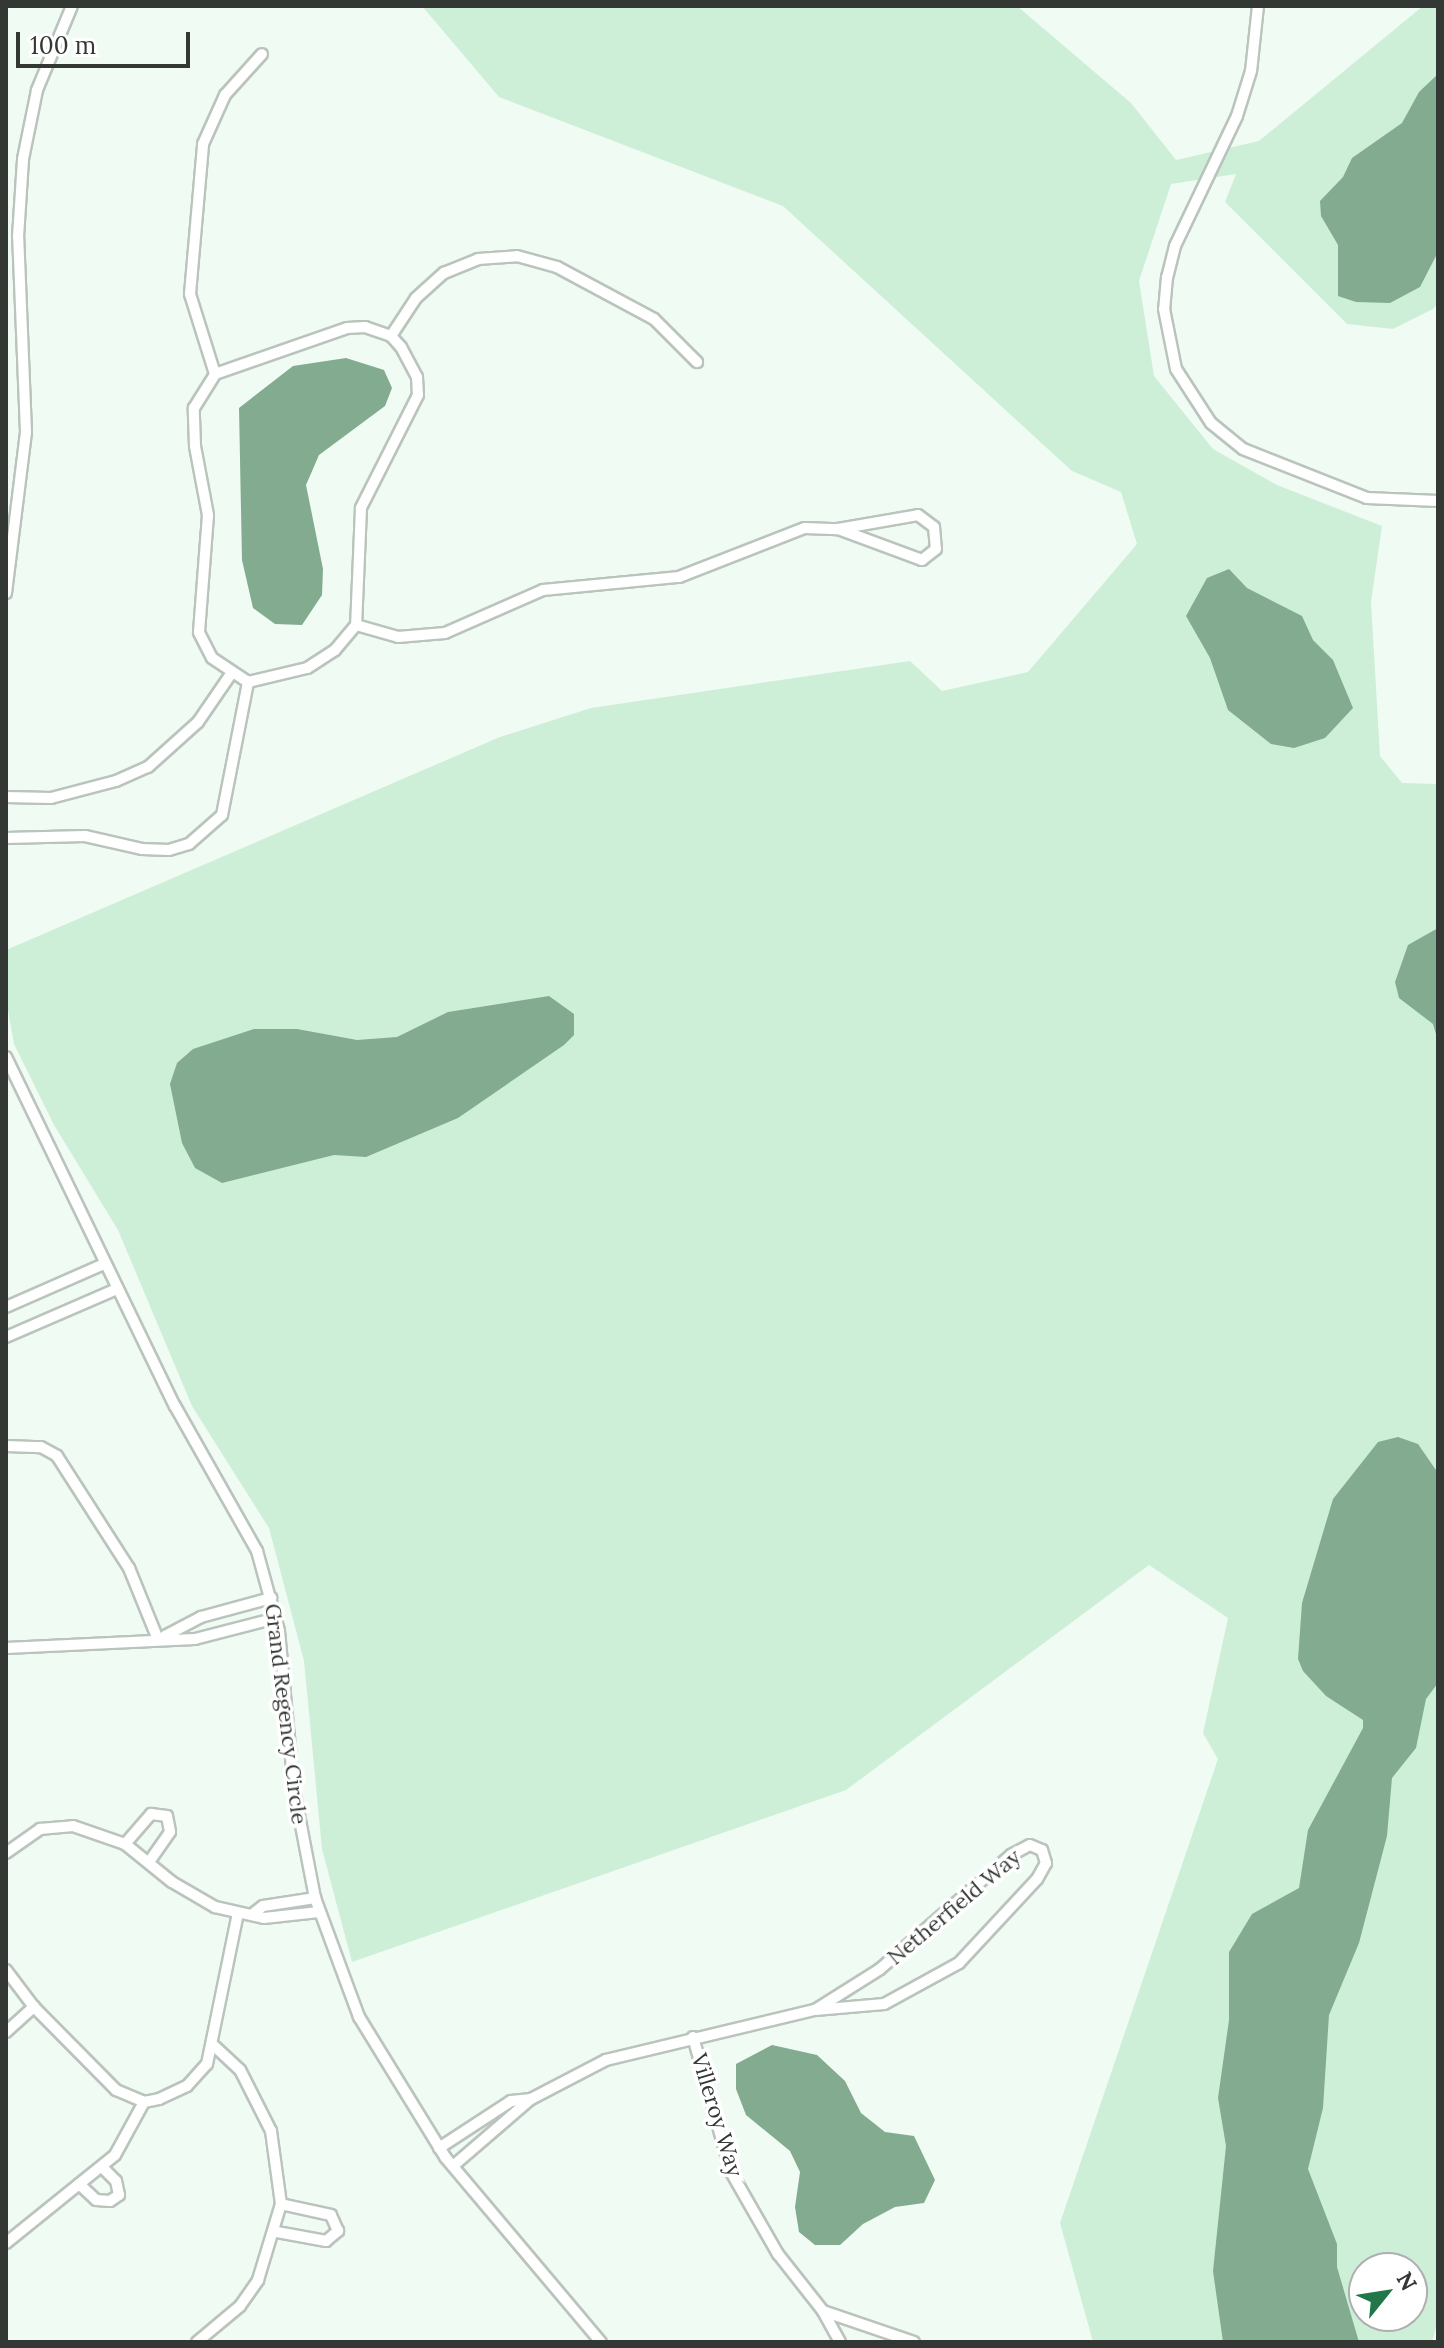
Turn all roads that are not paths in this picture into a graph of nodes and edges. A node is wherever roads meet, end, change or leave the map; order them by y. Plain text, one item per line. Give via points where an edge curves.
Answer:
1 (72, 6) edge
2 (1258, 6) edge
3 (262, 54) dead end
4 (391, 336) junction
5 (697, 362) dead end
6 (215, 374) junction
7 (1438, 501) edge
8 (838, 529) junction
9 (6, 593) edge
10 (356, 625) junction
11 (231, 674) junction
12 (248, 682) junction
13 (6, 797) edge
14 (6, 838) edge
15 (7, 1065) edge
16 (104, 1264) junction
17 (117, 1289) junction
18 (6, 1307) edge
19 (6, 1337) edge
20 (6, 1446) edge
21 (271, 1598) junction
22 (276, 1618) junction
23 (161, 1637) junction
24 (6, 1648) edge
25 (125, 1844) junction
26 (6, 1853) edge
27 (149, 1862) junction
28 (315, 1898) junction
29 (319, 1912) junction
30 (238, 1913) junction
31 (254, 1913) junction
32 (6, 1970) edge
33 (34, 2007) junction
34 (815, 2010) junction
35 (6, 2032) edge
36 (693, 2037) junction
37 (214, 2046) junction
38 (531, 2099) junction
39 (144, 2102) junction
40 (439, 2148) junction
41 (453, 2166) junction
42 (102, 2167) junction
43 (79, 2184) junction
44 (281, 2204) junction
45 (277, 2232) junction
46 (6, 2243) edge
47 (823, 2311) junction
48 (197, 2342) edge
49 (601, 2342) edge
50 (840, 2342) edge
51 (914, 2342) edge

1 - 9 street via 37,90 23,159 18,237 26,432
2 - 7 street via 1251,71 1237,116 1175,246 1167,277 1164,309 1176,369 1211,423 1243,449 1367,498
3 - 6 street via 225,95 203,144 190,294
4 - 5 street via 416,298 444,273 478,259 517,256 557,267 654,319
4 - 6 street via 365,327 347,328
4 - 10 street via 411,359 418,395 361,508
6 - 11 street via 194,408 192,426 208,515 197,618 203,646
8 - 8 street via 922,560 936,549 934,527 918,515
8 - 10 street via 783,534 679,577 558,585 429,636 398,637
10 - 12 street via 335,650 307,668
11 - 12 street
11 - 13 street via 198,722 148,767 51,798
12 - 14 street via 222,815 189,844 169,850 85,836
15 - 16 street, Grand Regency Circle
16 - 17 street, Grand Regency Circle
16 - 18 street
17 - 19 street
17 - 21 street, Grand Regency Circle via 175,1406 242,1519
20 - 23 street via 41,1447 57,1456 129,1568
21 - 22 street, Grand Regency Circle
21 - 23 street via 201,1617
22 - 23 street via 195,1639
22 - 28 street, Grand Regency Circle via 294,1789
23 - 24 street
25 - 26 street via 58,1826 25,1836
25 - 27 street
25 - 27 street via 151,1814 167,1816 170,1832
27 - 30 street via 197,1899
28 - 29 street, Grand Regency Circle
28 - 31 street via 263,1906
29 - 31 street via 281,1918
29 - 40 street, Grand Regency Circle via 375,2050
30 - 31 street
30 - 37 street
32 - 33 street
33 - 35 street
33 - 39 street via 116,2090
34 - 34 street, Netherfield Way via 890,1961 1011,1855 1030,1845 1042,1850 1046,1863 1037,1879 959,1963 884,2004
34 - 36 street, Netherfield Way
36 - 38 street, Netherfield Way via 606,2060
36 - 47 street, Villeroy Way via 731,2172 778,2254
37 - 39 street via 207,2064 187,2086
37 - 44 street via 240,2070 266,2120 280,2168
38 - 40 street, Netherfield Way via 511,2101
38 - 41 street, Netherfield Way
39 - 42 street via 127,2139
40 - 41 street, Grand Regency Circle
41 - 49 street, Grand Regency Circle
42 - 43 street
42 - 43 street via 116,2181 119,2195 96,2200
43 - 46 street
44 - 45 street
44 - 45 street via 331,2215 338,2231 326,2241
45 - 48 street via 250,2294
47 - 50 street, Villeroy Way
47 - 51 street

